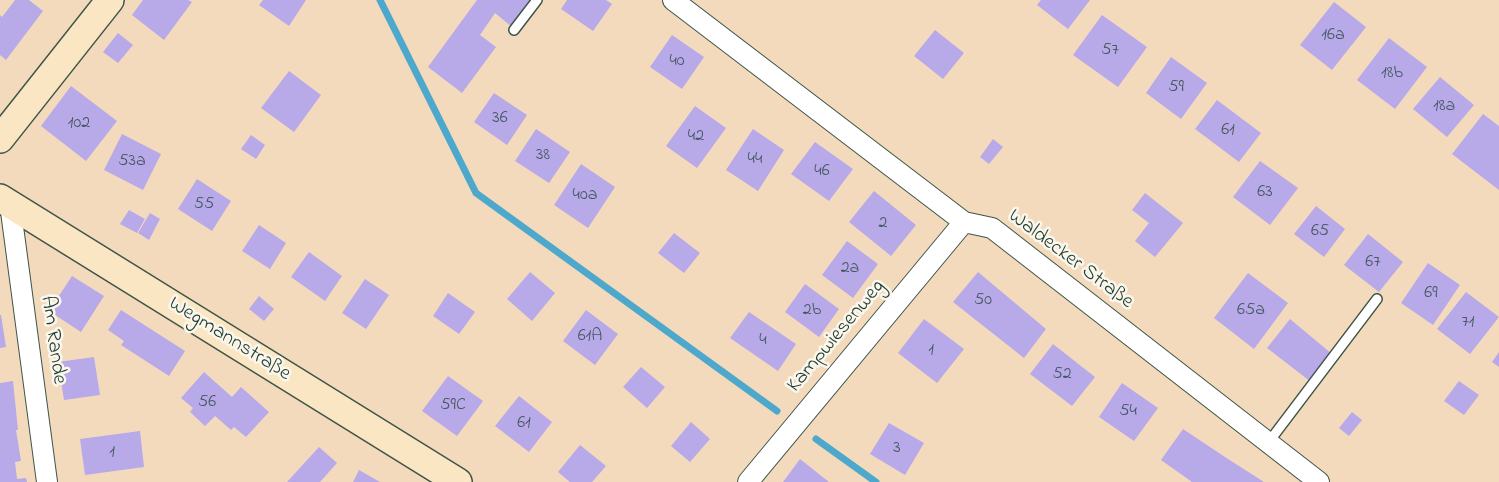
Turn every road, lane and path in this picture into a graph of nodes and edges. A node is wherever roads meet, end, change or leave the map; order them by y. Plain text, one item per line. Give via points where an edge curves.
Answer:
1 (110, 0) edge
2 (537, 0) edge
3 (673, 0) edge
4 (514, 30) dead end
5 (0, 139) edge
6 (5, 201) edge
7 (964, 222) junction
8 (1377, 299) dead end
9 (1268, 443) junction
10 (47, 482) edge
11 (458, 482) edge
12 (748, 482) edge
13 (1319, 482) edge

1 - 5 street
2 - 4 lane
3 - 7 street, Waldecker Straße
6 - 10 street, Am Rande
6 - 11 street, Wegmannstraße
7 - 9 street, Waldecker Straße via 992,228
7 - 12 street, Kampwiesenweg
8 - 9 lane
9 - 13 street, Waldecker Straße

